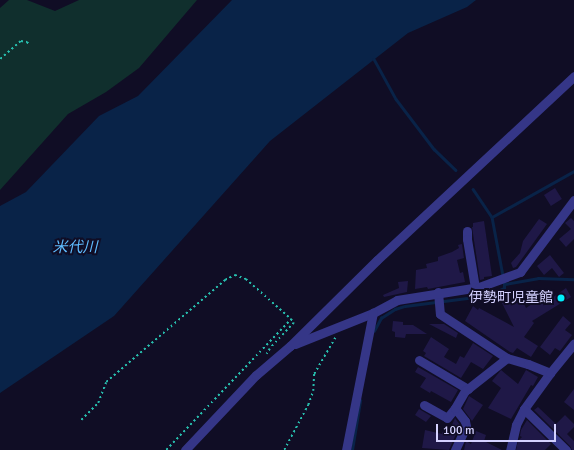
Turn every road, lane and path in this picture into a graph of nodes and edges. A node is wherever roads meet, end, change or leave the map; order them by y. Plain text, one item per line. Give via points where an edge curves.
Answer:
1 (30, 45) dead end
2 (0, 59) edge
3 (574, 76) edge
4 (574, 200) edge
5 (468, 231) dead end
6 (475, 288) junction
7 (438, 295) junction
8 (373, 313) junction
9 (291, 319) junction
10 (338, 333) dead end
11 (290, 346) junction
12 (572, 349) edge
13 (266, 355) dead end
14 (507, 358) junction
15 (419, 360) dead end
16 (550, 373) junction
17 (468, 389) junction
18 (424, 405) dead end
19 (455, 408) junction
20 (524, 409) junction
21 (81, 420) dead end
22 (166, 450) edge
23 (184, 450) edge
24 (284, 450) edge
25 (346, 450) edge
26 (455, 450) edge
27 (510, 450) edge
28 (566, 450) edge

1 - 2 path via 21,41
3 - 11 street via 377,260
4 - 6 street via 520,272
5 - 6 street
6 - 7 street
7 - 8 street via 397,300
7 - 14 street via 440,314
8 - 11 street
8 - 25 street
9 - 13 path via 294,323
9 - 21 path via 246,279 235,275 225,280 106,382 98,403
9 - 22 path
10 - 24 path via 314,374 308,405
11 - 23 street via 256,375
12 - 16 street
14 - 16 street
14 - 17 street
15 - 17 street
16 - 20 street
17 - 19 street
18 - 19 street via 447,418
19 - 26 street via 466,421
20 - 27 street via 516,425
20 - 28 street

